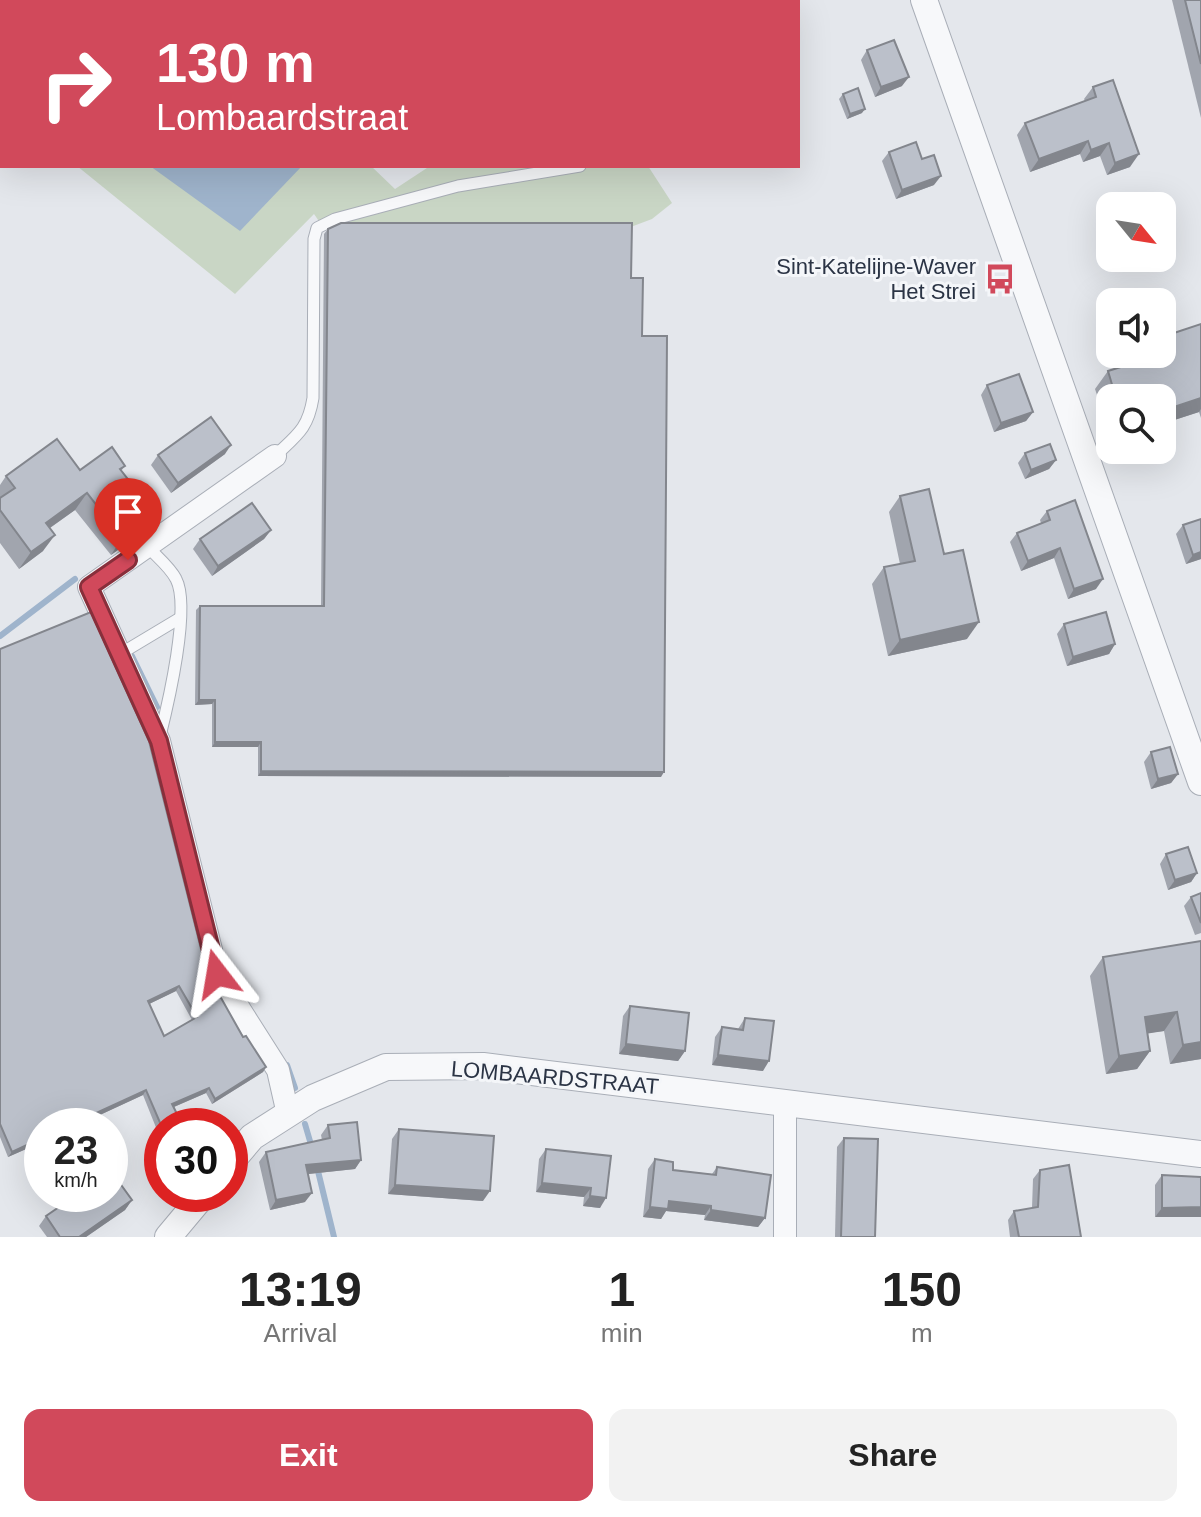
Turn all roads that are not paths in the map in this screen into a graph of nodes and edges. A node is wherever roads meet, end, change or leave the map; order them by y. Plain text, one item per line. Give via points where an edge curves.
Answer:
1 (924, 0) edge
2 (568, 168) edge
3 (275, 456) joint
4 (147, 546) junction
5 (180, 618) junction
6 (120, 654) junction
7 (159, 741) junction
8 (1201, 782) edge
9 (785, 1102) junction
10 (288, 1114) junction
11 (248, 1142) edge
12 (1201, 1154) edge
13 (189, 1212) edge
14 (168, 1237) edge
15 (785, 1237) edge

1 - 8 street
2 - 3 lane via 458,186 317,228 310,418
3 - 4 street
4 - 5 lane via 177,580
4 - 6 street via 89,587
5 - 6 lane
5 - 7 lane
6 - 7 street
7 - 10 street via 217,974 278,1070
9 - 10 street, LOMBAARDSTRAAT via 483,1066 386,1067
9 - 12 street, LOMBAARDSTRAAT
9 - 15 street
10 - 11 street, LOMBAARDSTRAAT
13 - 14 street

